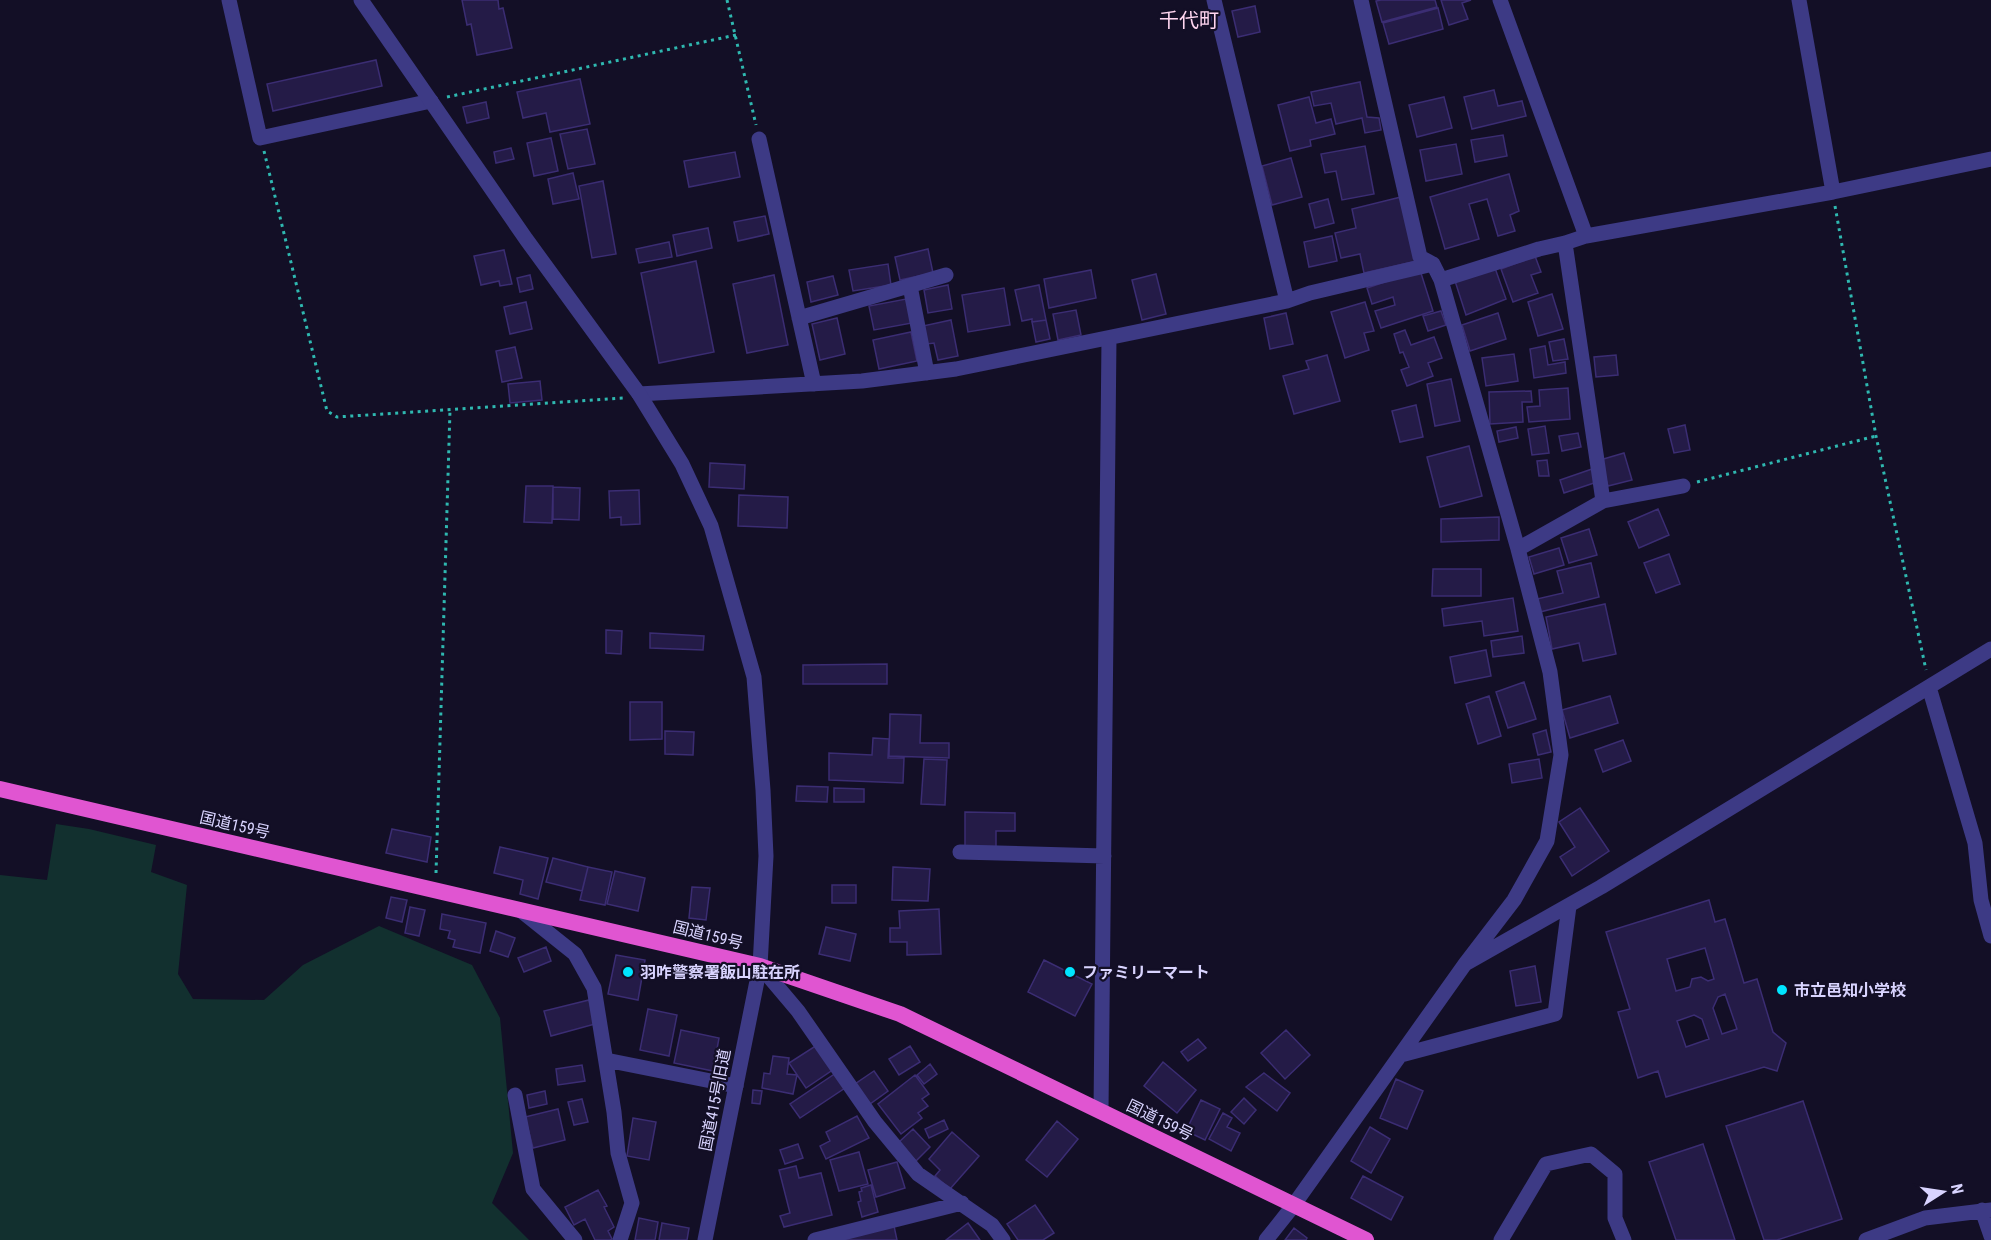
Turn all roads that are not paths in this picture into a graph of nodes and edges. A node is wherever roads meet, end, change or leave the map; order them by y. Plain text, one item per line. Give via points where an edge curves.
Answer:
1 (229, 0) edge
2 (361, 0) edge
3 (1214, 0) edge
4 (1361, 0) edge
5 (1500, 0) edge
6 (1799, 0) edge
7 (431, 101) junction
8 (759, 139) road end
9 (1991, 159) edge
10 (1833, 192) junction
11 (1586, 236) junction
12 (1565, 243) junction
13 (1433, 264) junction
14 (946, 275) dead end
15 (1440, 280) junction
16 (910, 286) junction
17 (1287, 301) junction
18 (800, 318) junction
19 (1109, 338) junction
20 (927, 373) junction
21 (814, 384) junction
22 (640, 395) junction
23 (1683, 486) road end
24 (1603, 501) junction
25 (1518, 549) junction
26 (1991, 649) edge
27 (1929, 687) junction
28 (0, 789) edge
29 (960, 852) dead end
30 (1104, 856) junction
31 (1986, 899) edge
32 (1569, 906) junction
33 (520, 910) junction
34 (1991, 936) edge
35 (1465, 964) junction
36 (760, 966) junction
37 (1401, 1055) junction
38 (606, 1060) junction
39 (736, 1086) junction
40 (515, 1095) dead end
41 (1101, 1111) junction
42 (962, 1203) junction
43 (1293, 1206) junction
44 (1987, 1210) edge
45 (1991, 1236) edge
46 (575, 1240) edge
47 (620, 1240) edge
48 (705, 1240) edge
49 (815, 1240) edge
50 (1004, 1240) edge
51 (1266, 1240) edge
52 (1366, 1240) edge
53 (1501, 1240) edge
54 (1624, 1240) edge
55 (1866, 1240) edge

1 - 7 street via 260,138
2 - 7 street, 国道415号旧道
3 - 17 street
4 - 13 street via 1420,257
5 - 11 street
6 - 10 street
7 - 22 street, 国道415号旧道
8 - 18 street
9 - 10 street
10 - 11 street
11 - 12 street
12 - 15 street
12 - 24 street
13 - 15 street
13 - 17 street via 1310,292
14 - 16 street
15 - 25 street
16 - 18 street
16 - 20 street
17 - 19 street
18 - 21 street
19 - 20 street
19 - 30 street
20 - 21 street
21 - 22 street
22 - 36 street, 国道415号旧道 via 682,464 711,526 754,677 766,856
23 - 24 street
24 - 25 street
25 - 35 street via 1550,672 1561,755 1547,841 1514,900
26 - 27 street
27 - 31 street via 1975,843
27 - 32 street
28 - 33 highway, 国道159号
29 - 30 street
30 - 41 street
31 - 34 street
32 - 35 street
32 - 37 street via 1555,1014
33 - 36 highway, 国道159号
33 - 38 street via 575,954 594,988
35 - 37 street
36 - 39 street, 国道415号旧道
36 - 41 highway, 国道159号 via 900,1014
36 - 42 street via 798,1011 875,1122 918,1174
37 - 43 street
38 - 39 street
38 - 47 street via 618,1153 632,1203
39 - 48 street, 国道415号旧道
40 - 46 street via 534,1189
41 - 43 highway, 国道159号
42 - 49 street
42 - 50 street via 992,1225
43 - 51 street
43 - 52 highway, 国道159号
44 - 45 street
44 - 55 street via 1925,1218
53 - 54 street via 1546,1164 1591,1154 1615,1174 1615,1218

